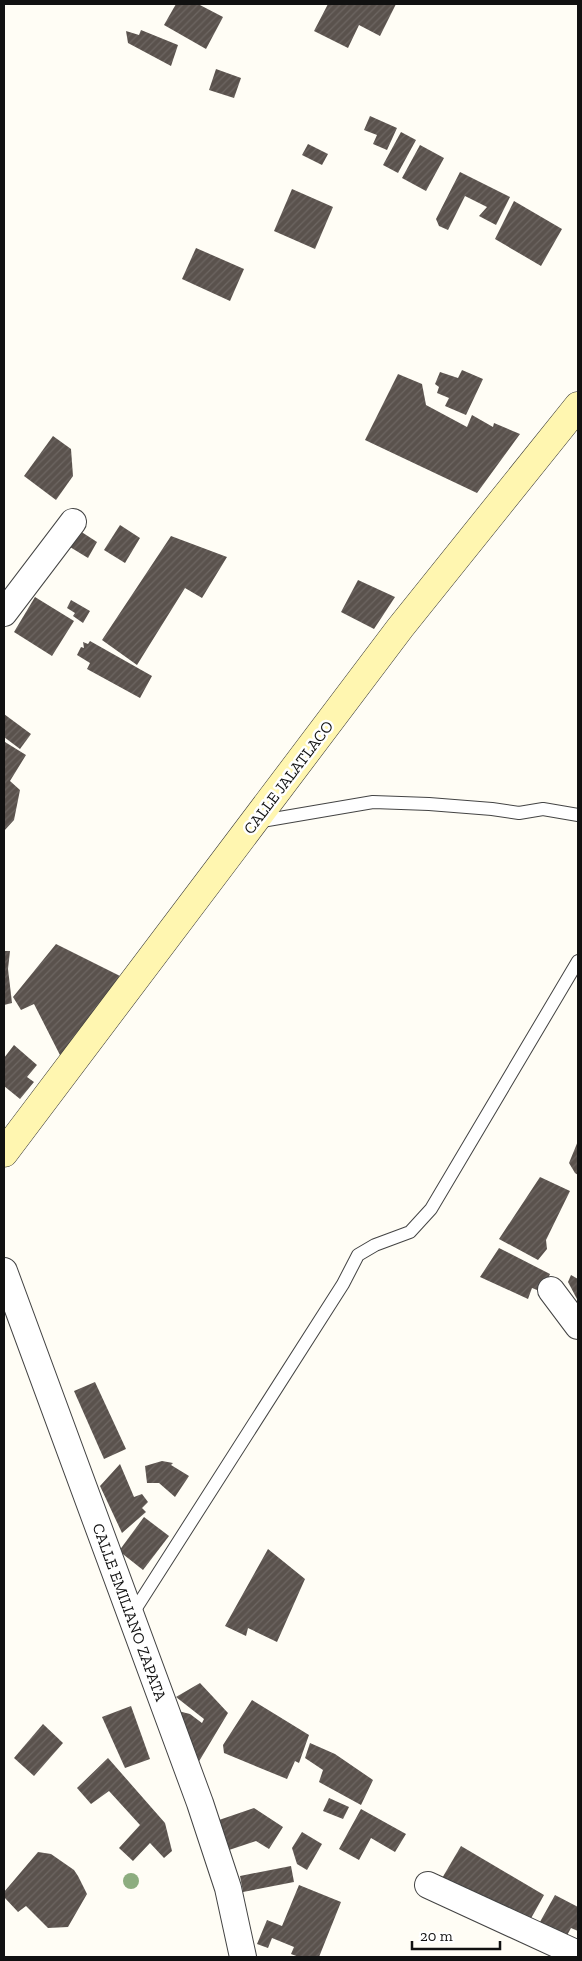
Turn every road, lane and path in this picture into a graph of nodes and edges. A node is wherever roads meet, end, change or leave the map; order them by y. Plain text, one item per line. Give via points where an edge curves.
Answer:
1 (578, 406) edge
2 (73, 522) dead end
3 (4, 613) edge
4 (578, 815) edge
5 (254, 822) junction
6 (578, 961) edge
7 (4, 1153) edge
8 (4, 1271) edge
9 (551, 1290) dead end
10 (578, 1326) edge
11 (131, 1616) junction
12 (428, 1885) dead end
13 (578, 1954) edge
14 (243, 1957) edge

1 - 5 main road, CALLE JALATLACO via 400,628
2 - 3 street
4 - 5 lane via 543,809 519,813 373,802
5 - 7 main road, CALLE JALATLACO
6 - 11 lane via 431,1209 410,1232 358,1255 343,1284
8 - 11 street, CALLE EMILIANO ZAPATA
9 - 10 street
11 - 14 street, CALLE EMILIANO ZAPATA via 213,1841 228,1888
12 - 13 street

